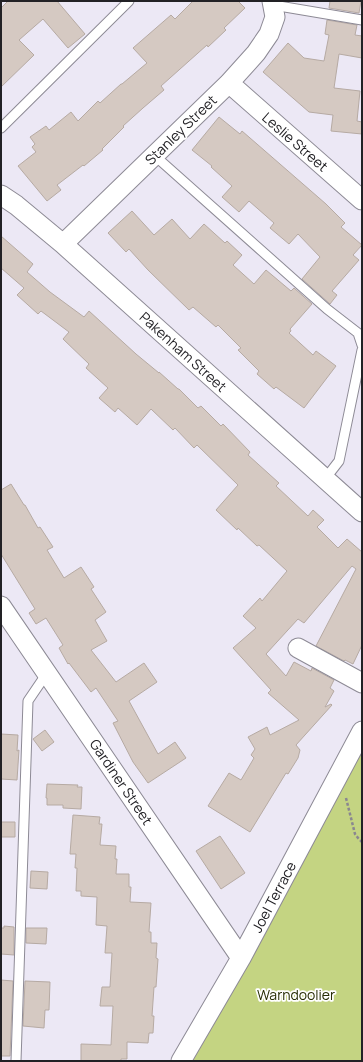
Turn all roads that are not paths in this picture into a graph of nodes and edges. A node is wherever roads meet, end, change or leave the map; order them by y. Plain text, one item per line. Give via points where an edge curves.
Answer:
1 (128, 1) edge
2 (273, 3) edge
3 (362, 20) edge
4 (229, 83) junction
5 (1, 128) edge
6 (154, 155) junction
7 (1, 195) edge
8 (362, 200) edge
9 (63, 244) junction
10 (362, 345) edge
11 (362, 350) edge
12 (325, 479) junction
13 (362, 512) edge
14 (1, 606) edge
15 (298, 648) dead end
16 (46, 673) junction
17 (362, 683) edge
18 (362, 731) edge
19 (241, 958) junction
20 (16, 1061) edge
21 (181, 1061) edge

1 - 5 lane
2 - 3 lane
2 - 4 street, Stanley Street via 275,17 269,34
4 - 6 street, Stanley Street
4 - 8 street, Leslie Street
6 - 9 street, Stanley Street
6 - 10 lane via 327,309 358,333
7 - 9 street, Pakenham Street
9 - 12 street, Pakenham Street
11 - 12 lane via 339,461
12 - 13 street, Pakenham Street
14 - 16 street, Gardiner Street
15 - 17 street
16 - 19 street, Gardiner Street
16 - 20 lane via 28,701
18 - 19 street, Joel Terrace
19 - 21 street, Joel Terrace

